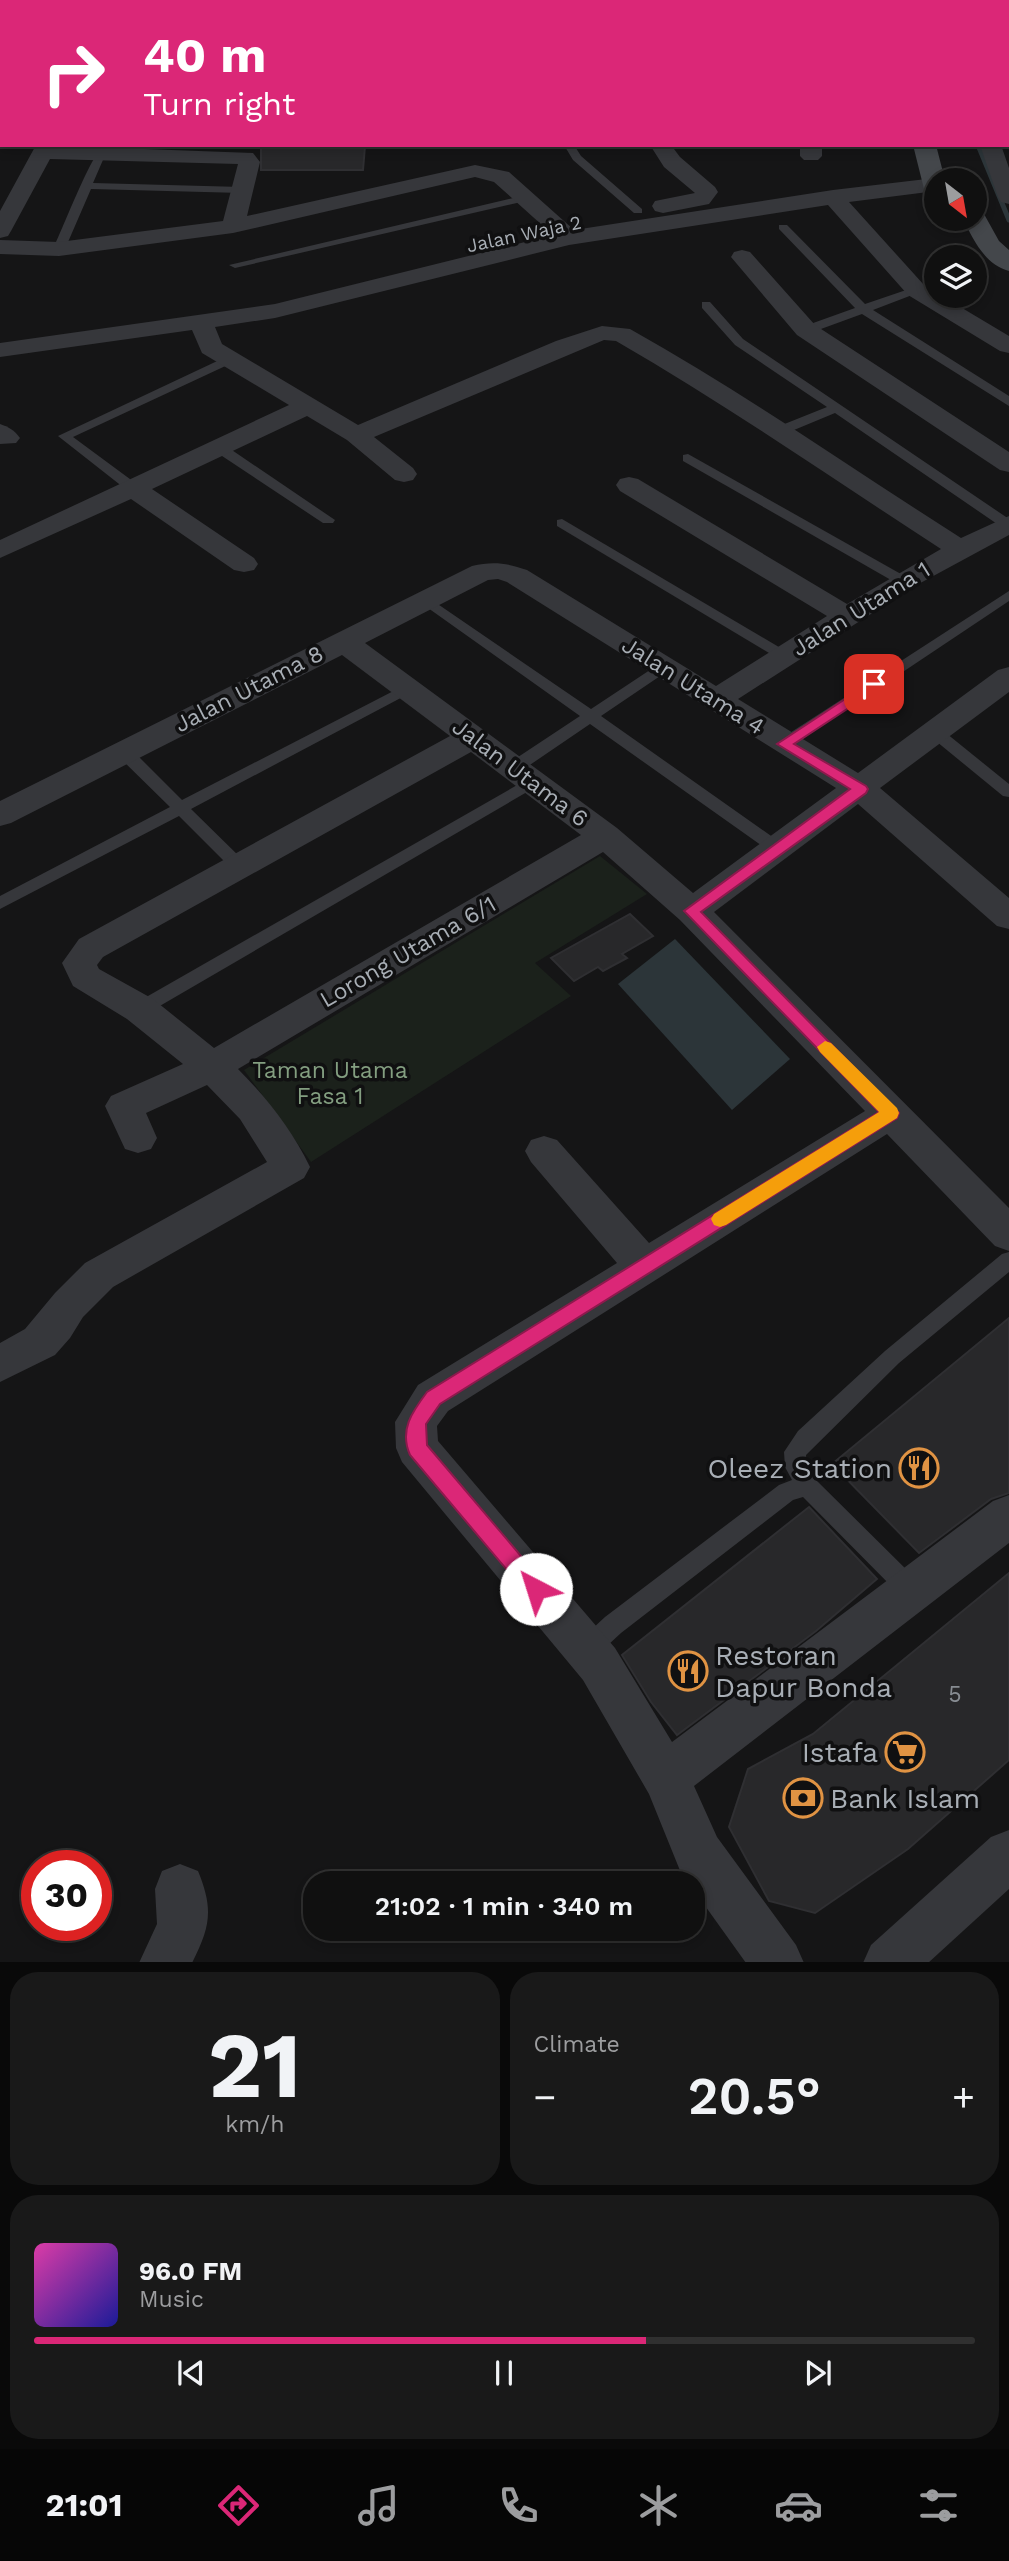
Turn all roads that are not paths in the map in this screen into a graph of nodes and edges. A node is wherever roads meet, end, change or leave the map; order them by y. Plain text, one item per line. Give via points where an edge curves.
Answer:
1 (570, 147) edge
2 (661, 147) edge
3 (925, 147) edge
4 (991, 147) edge
5 (46, 149) edge
6 (100, 153) junction
7 (930, 168) edge
8 (86, 186) junction
9 (924, 188) edge
10 (242, 190) junction
11 (833, 197) junction
12 (1009, 197) edge
13 (526, 198) junction
14 (638, 211) junction
15 (233, 226) junction
16 (783, 227) dead end
17 (0, 231) edge
18 (982, 231) edge
19 (563, 232) junction
20 (0, 247) edge
21 (59, 249) junction
22 (588, 254) dead end
23 (742, 257) dead end
24 (1009, 262) edge
25 (235, 265) dead end
26 (987, 268) edge
27 (1009, 285) edge
28 (410, 287) junction
29 (916, 290) junction
30 (706, 305) dead end
31 (863, 310) junction
32 (0, 329) edge
33 (204, 329) junction
34 (806, 330) junction
35 (1009, 346) edge
36 (0, 350) edge
37 (230, 359) junction
38 (0, 369) edge
39 (1009, 402) edge
40 (308, 406) junction
41 (834, 409) junction
42 (777, 432) junction
43 (356, 435) junction
44 (218, 447) junction
45 (688, 458) dead end
46 (1009, 464) edge
47 (404, 474) dead end
48 (629, 485) dead end
49 (133, 488) junction
50 (328, 520) dead end
51 (562, 523) dead end
52 (1008, 525) edge
53 (959, 549) junction
54 (0, 550) edge
55 (244, 564) dead end
56 (500, 570) joint
57 (903, 580) junction
58 (1009, 595) edge
59 (426, 600) junction
60 (848, 616) junction
61 (344, 642) junction
62 (784, 656) junction
63 (664, 667) junction
64 (1005, 686) edge
65 (407, 689) junction
66 (716, 700) junction
67 (592, 716) junction
68 (936, 733) junction
69 (473, 737) junction
70 (784, 744) junction
71 (124, 752) junction
72 (524, 774) junction
73 (861, 789) junction
74 (1009, 792) edge
75 (179, 810) junction
76 (0, 815) edge
77 (605, 836) junction
78 (778, 849) junction
79 (239, 866) junction
80 (0, 903) edge
81 (691, 911) junction
82 (1009, 917) edge
83 (140, 1009) junction
84 (212, 1067) junction
85 (891, 1113) junction
86 (138, 1138) dead end
87 (544, 1152) dead end
88 (1009, 1234) edge
89 (1009, 1259) edge
90 (644, 1266) junction
91 (0, 1364) edge
92 (807, 1486) junction
93 (1009, 1516) edge
94 (911, 1590) junction
95 (587, 1649) junction
96 (666, 1777) junction
97 (1009, 1856) edge
98 (180, 1889) dead end
99 (165, 1962) edge
100 (778, 1962) edge
101 (889, 1962) edge

1 - 14 lane
2 - 14 street, Jalan Waja 2 via 672,162 705,188 706,196
3 - 7 main road
4 - 12 street
5 - 6 street
5 - 17 street
6 - 8 lane
6 - 10 street via 245,158 249,162
8 - 10 lane
8 - 21 lane
9 - 11 street
10 - 15 street
11 - 19 street
11 - 29 street
13 - 15 street via 491,166
13 - 19 street
13 - 25 lane
14 - 19 street, Jalan Waja 2
15 - 21 street
16 - 31 lane
18 - 24 main road
19 - 28 street
19 - 32 street, Jalan Waja 2 via 279,287
20 - 21 street
22 - 28 street
23 - 34 street
26 - 27 main road
28 - 33 street via 312,318
29 - 31 lane
29 - 35 street
30 - 41 lane via 739,342
31 - 34 lane
31 - 39 lane
33 - 36 street
33 - 37 street via 211,348
33 - 38 street
34 - 46 street
37 - 40 street
37 - 49 lane via 64,436
40 - 43 street
40 - 44 street
41 - 42 lane
41 - 52 lane
42 - 43 street via 631,337 611,333 565,346
42 - 53 street
43 - 47 street
44 - 49 street
44 - 50 lane
45 - 57 lane
48 - 60 street
49 - 54 street
49 - 55 street
51 - 62 lane
52 - 53 street, Jalan Utama 1
53 - 57 street, Jalan Utama 1
56 - 59 street, Jalan Utama 8 via 482,572
56 - 63 street, Jalan Utama 4
57 - 60 street, Jalan Utama 1
58 - 70 lane
59 - 61 street, Jalan Utama 8
59 - 67 lane
60 - 62 street, Jalan Utama 1
61 - 65 street, Jalan Utama 6
61 - 71 street, Jalan Utama 8
62 - 66 street, Jalan Utama 1
63 - 66 street, Jalan Utama 4
63 - 67 lane
64 - 68 street
65 - 69 street, Jalan Utama 6
65 - 75 lane
66 - 70 street, Jalan Utama 4
67 - 72 lane
67 - 78 lane
68 - 73 street
68 - 74 lane
69 - 72 street, Jalan Utama 6
69 - 79 street
70 - 73 street, Jalan Utama 4
71 - 75 lane
71 - 76 street, Jalan Utama 8
72 - 77 street, Jalan Utama 6
72 - 83 lane
73 - 78 street
73 - 82 street, Jalan Utama 4
75 - 79 lane
75 - 80 lane
77 - 81 street, Jalan Utama 6
77 - 84 street, Lorong Utama 6/1
78 - 81 street
79 - 83 street via 91,948 79,963 85,977
81 - 85 street
83 - 84 street
84 - 86 street, Lorong Utama 6/1 via 124,1106
84 - 91 street via 253,1108 291,1167 99,1275 40,1342
85 - 88 street
85 - 90 street
87 - 90 street
89 - 92 lane via 892,1357 806,1438 795,1452 796,1467
90 - 95 street via 433,1398 416,1422 417,1448
92 - 94 lane
92 - 95 lane via 786,1493
93 - 94 street
94 - 96 street
95 - 96 street
96 - 100 street via 699,1855
97 - 101 street
98 - 99 street via 183,1927

